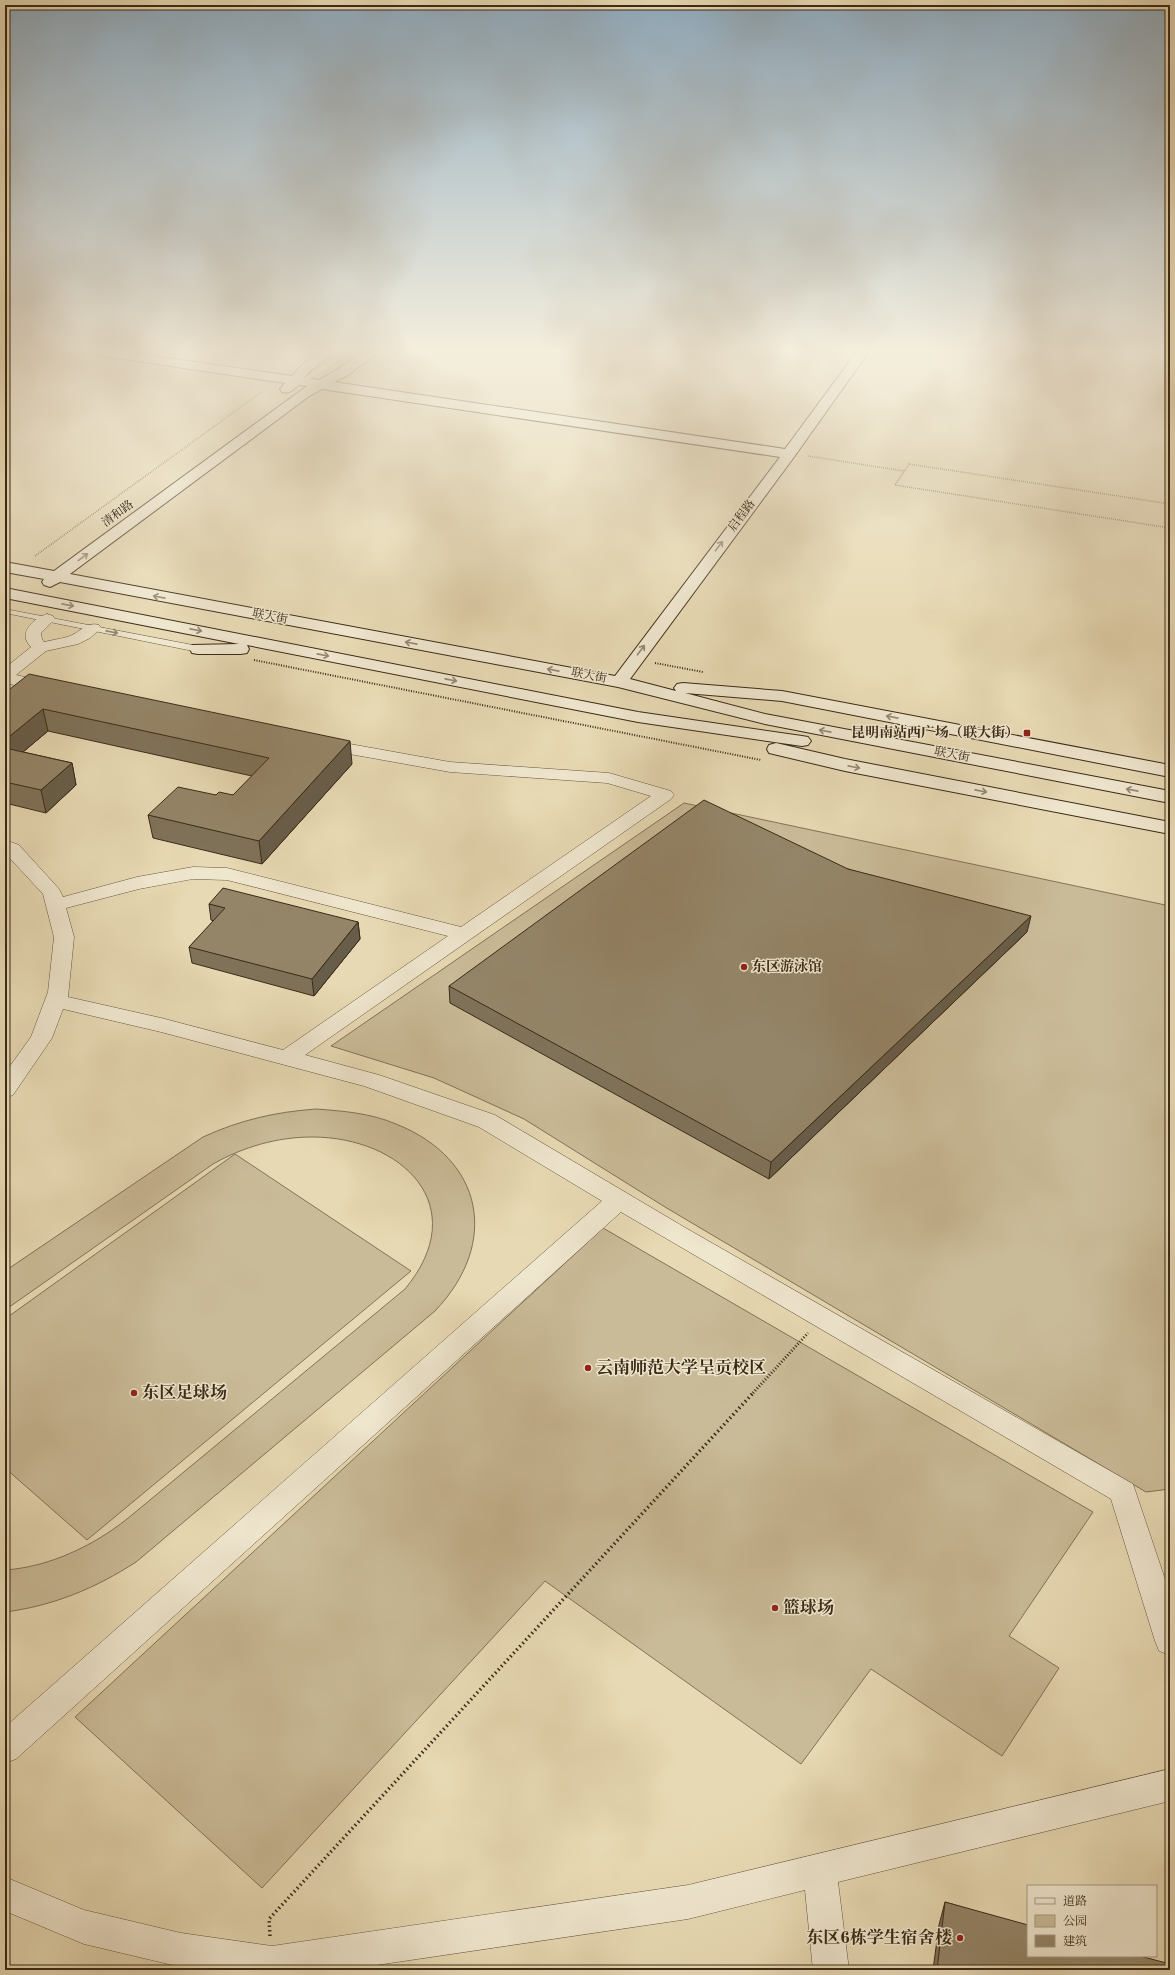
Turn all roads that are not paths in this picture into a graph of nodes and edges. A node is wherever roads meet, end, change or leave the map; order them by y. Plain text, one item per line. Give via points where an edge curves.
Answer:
1 (217, 442) edge
2 (227, 442) edge
3 (705, 442) edge
4 (798, 442) edge
5 (789, 454) junction
6 (183, 466) dead end
7 (55, 560) road end
8 (5, 568) edge
9 (37, 574) junction
10 (56, 577) junction
11 (7, 593) edge
12 (30, 598) junction
13 (5, 611) edge
14 (47, 619) junction
15 (93, 628) junction
16 (41, 646) junction
17 (198, 649) joint
18 (297, 650) junction
19 (8, 681) edge
20 (618, 682) junction
21 (63, 690) edge
22 (638, 717) junction
23 (301, 739) edge
24 (1170, 771) edge
25 (1170, 783) edge
26 (1170, 797) edge
27 (1170, 810) edge
28 (1170, 828) edge
29 (5, 846) edge
30 (56, 905) junction
31 (465, 934) junction
32 (56, 1001) junction
33 (286, 1058) junction
34 (5, 1090) edge
35 (619, 1200) junction
36 (1170, 1641) edge
37 (5, 1748) edge
38 (1170, 1785) edge
39 (820, 1870) junction
40 (5, 1894) edge
41 (270, 1967) edge
42 (831, 1970) edge

1 - 6 main road, 清和路
10 -> 2 main road, 清和路
3 - 5 main road
4 - 5 main road, 启程路
20 -> 5 main road, 启程路
7 - 9 main road
8 - 9 main road, 联大街
9 - 10 main road, 联大街
9 - 11 main road
10 - 12 main road, 清和路
20 -> 10 main road, 联大街
11 - 12 main road, 联大街
12 -> 18 main road, 联大街
13 - 14 lane
14 - 15 lane
14 - 16 street via 37,626 33,633 34,640
15 - 16 street via 72,641
15 -> 17 lane
16 - 19 street
17 - 18 main road
18 -> 22 main road, 联大街
19 - 21 street
24 -> 20 main road via 782,696
20 - 25 main road via 774,707
26 -> 20 main road, 联大街 via 765,719
22 - 27 main road, 联大街 via 852,748
22 -> 28 main road via 845,765
23 - 31 street via 450,767 609,778 665,796
29 - 30 street via 12,849 52,893
30 - 31 street via 137,883 193,873 227,874
30 - 32 street via 64,937
31 - 33 street
32 - 33 street
32 - 34 street via 41,1038
33 - 35 street via 371,1080 487,1121
35 - 36 street via 1123,1492
35 - 37 street
38 - 39 street
39 - 41 street via 688,1902
39 - 42 street
40 - 41 street via 84,1927 181,1950

